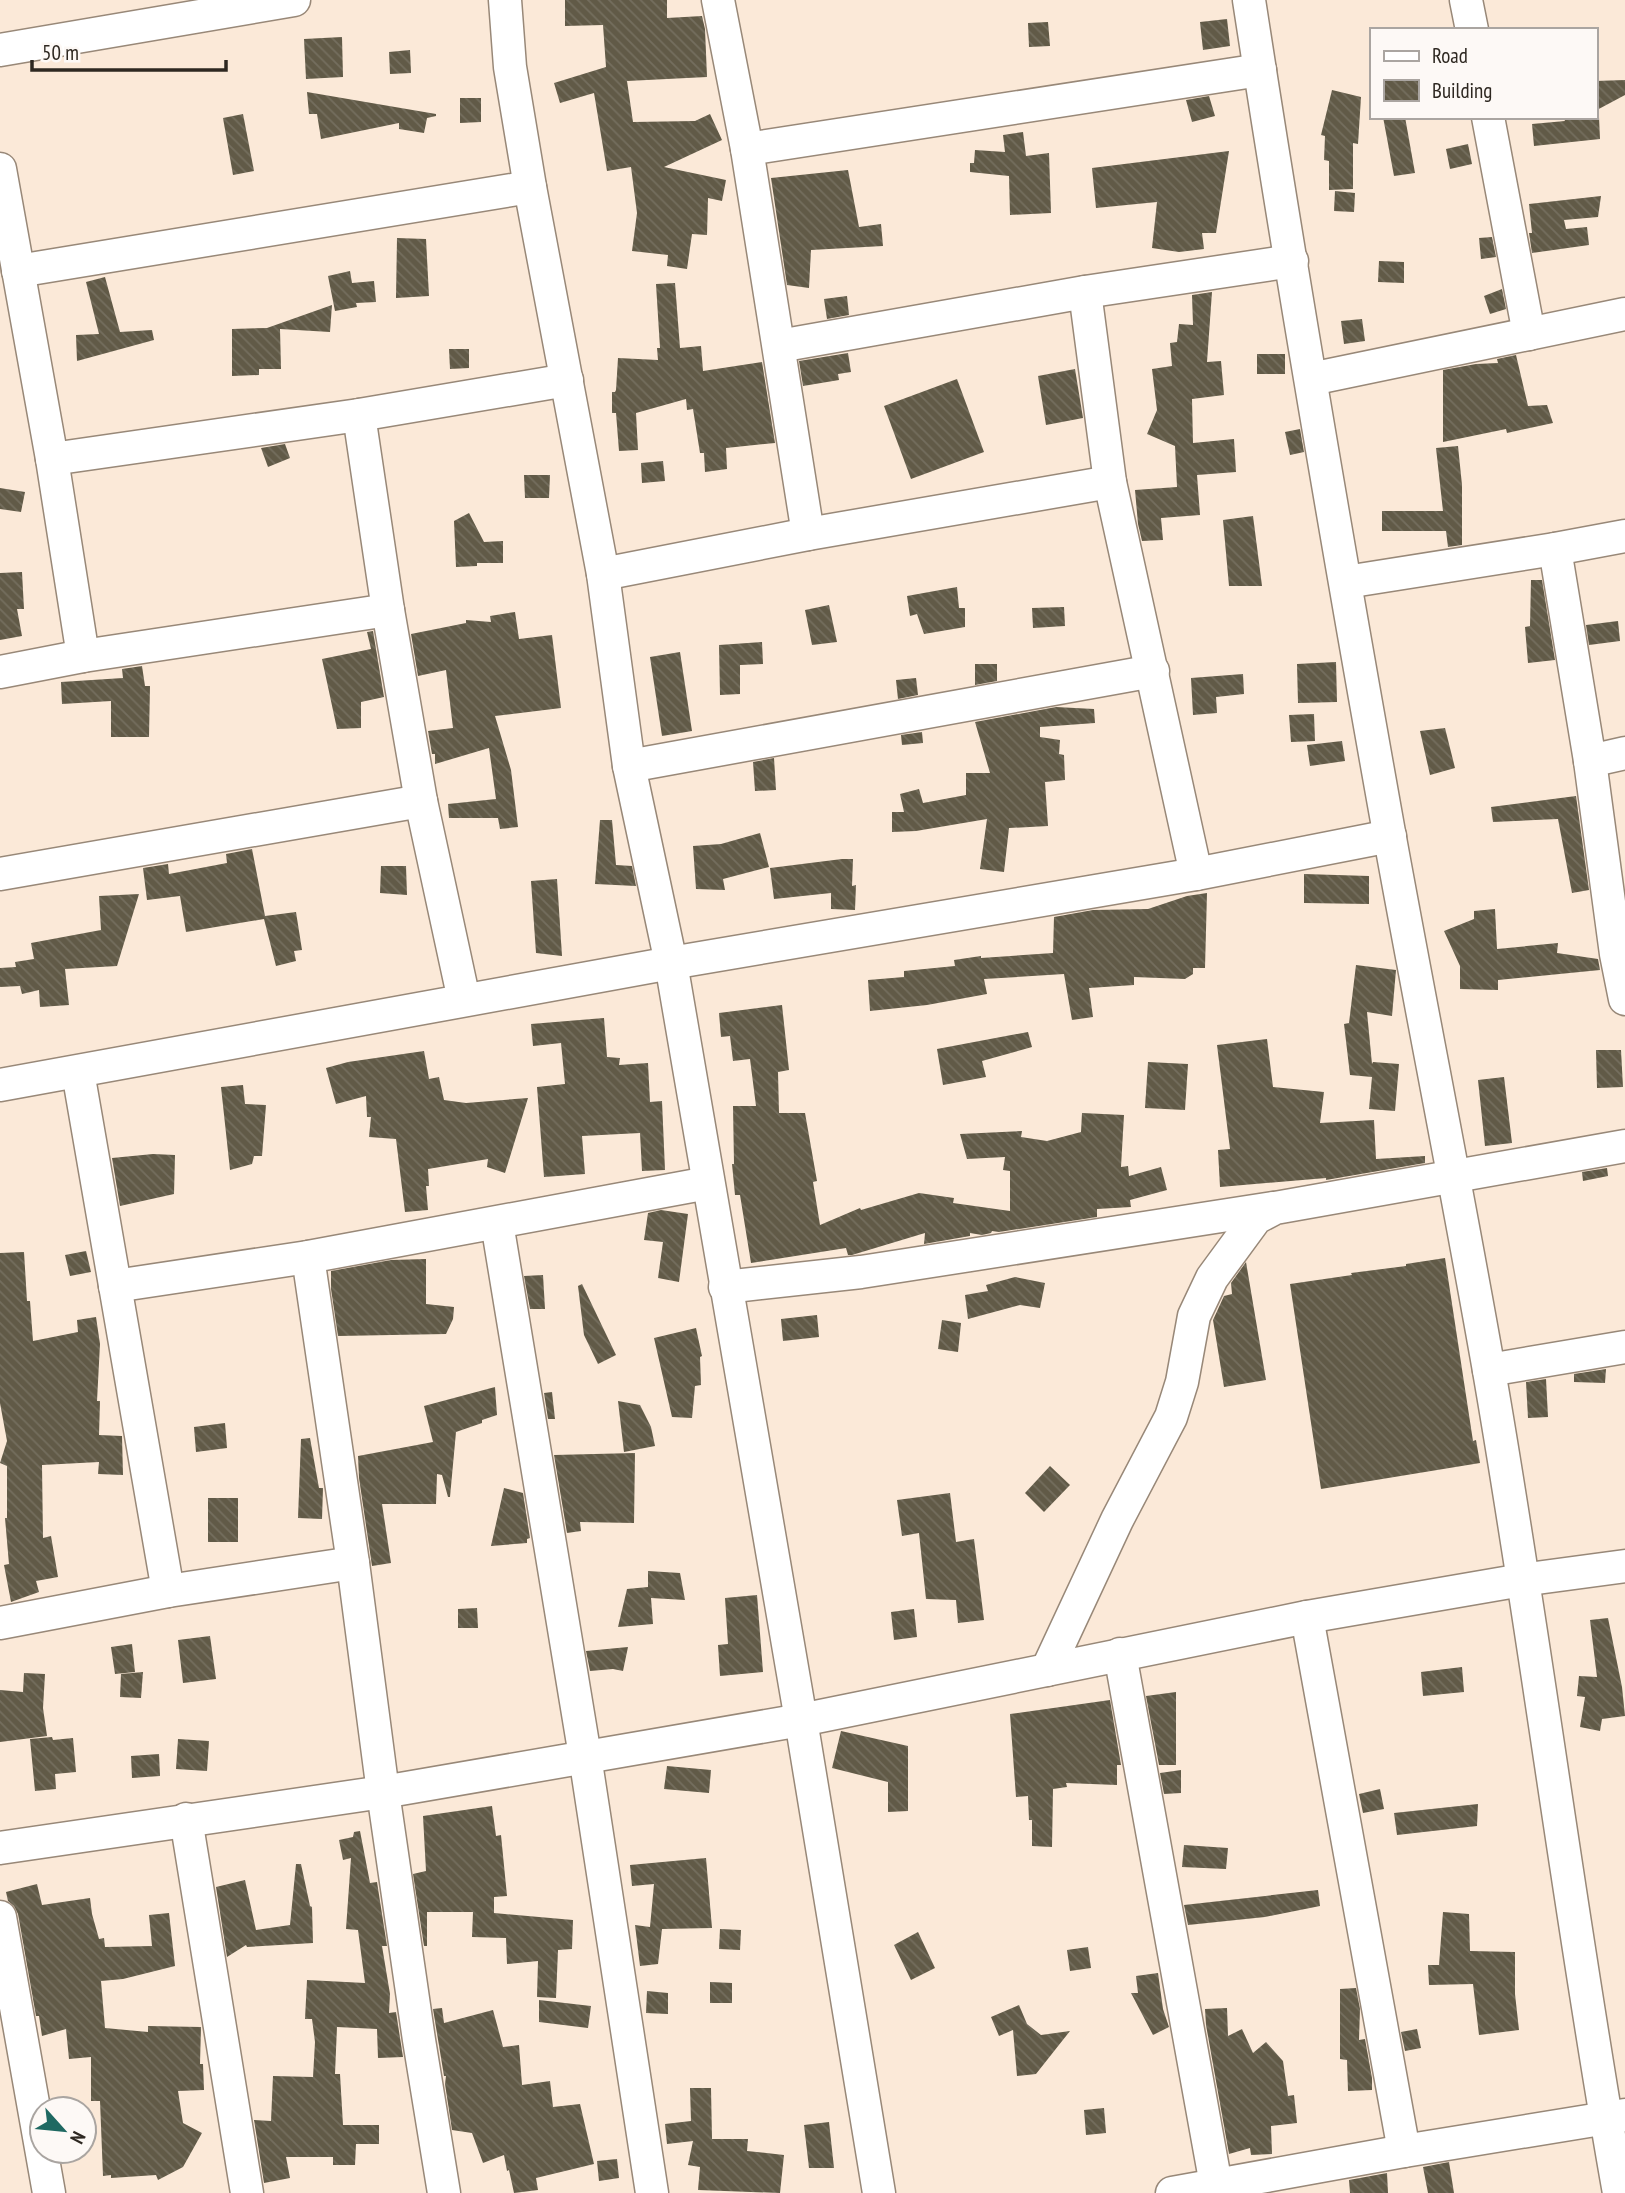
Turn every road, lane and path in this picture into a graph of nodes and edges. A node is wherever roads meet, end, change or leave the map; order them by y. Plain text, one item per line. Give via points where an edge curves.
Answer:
1 (294, 0) edge
2 (505, 0) edge
3 (718, 0) edge
4 (1250, 0) edge
5 (1466, 0) edge
6 (151, 12) edge
7 (1472, 28) edge
8 (0, 50) edge
9 (1260, 70) junction
10 (1488, 119) edge
11 (747, 149) junction
12 (0, 169) edge
13 (530, 187) junction
14 (1292, 261) junction
15 (18, 271) junction
16 (1085, 292) junction
17 (1625, 314) edge
18 (1529, 334) junction
19 (779, 346) junction
20 (1311, 379) junction
21 (566, 380) junction
22 (359, 415) junction
23 (52, 459) junction
24 (1110, 482) junction
25 (808, 534) junction
26 (1625, 536) edge
27 (1555, 549) junction
28 (603, 574) junction
29 (1346, 582) junction
30 (388, 610) junction
31 (83, 656) junction
32 (1153, 671) junction
33 (0, 672) edge
34 (1625, 753) edge
35 (1590, 761) junction
36 (629, 766) junction
37 (421, 801) junction
38 (1390, 836) junction
39 (0, 874) edge
40 (1196, 874) junction
41 (671, 963) junction
42 (1625, 999) edge
43 (464, 1000) junction
44 (78, 1072) junction
45 (0, 1085) edge
46 (1625, 1146) edge
47 (1454, 1176) junction
48 (708, 1183) junction
49 (1275, 1208) junction
50 (497, 1223) junction
51 (308, 1257) junction
52 (115, 1286) junction
53 (725, 1287) junction
54 (1625, 1347) edge
55 (1489, 1370) junction
56 (353, 1563) junction
57 (1625, 1566) edge
58 (1522, 1580) junction
59 (168, 1591) junction
60 (1307, 1617) junction
61 (0, 1623) edge
62 (1120, 1654) junction
63 (1047, 1670) junction
64 (801, 1720) junction
65 (585, 1756) junction
66 (383, 1792) junction
67 (186, 1819) junction
68 (0, 1848) edge
69 (0, 1917) edge
70 (1615, 2117) edge
71 (1404, 2151) junction
72 (1216, 2185) junction
73 (49, 2193) edge
74 (247, 2193) edge
75 (444, 2193) edge
76 (652, 2193) edge
77 (879, 2193) edge
78 (1172, 2193) edge
79 (1619, 2193) edge

1 - 6 street
2 - 13 street via 510,66
3 - 11 street
4 - 9 street
5 - 7 street
6 - 8 street
9 - 11 street
9 - 14 street
10 - 18 street
11 - 19 street
12 - 15 street
13 - 15 street
13 - 21 street
14 - 16 street
14 - 20 street
15 - 23 street
16 - 19 street
16 - 24 street
17 - 18 street
18 - 20 street
19 - 25 street
20 - 29 street
21 - 22 street
21 - 28 street
22 - 23 street
22 - 30 street
23 - 31 street
24 - 25 street
24 - 32 street
25 - 28 street
26 - 27 street
27 - 29 street
27 - 35 street
28 - 36 street
29 - 38 street
30 - 31 street
30 - 37 street
31 - 33 street
32 - 36 street
32 - 40 street
34 - 35 street
35 - 42 street
36 - 41 street
37 - 39 street
37 - 43 street
38 - 40 street
38 - 47 street
40 - 41 street
41 - 43 street
41 - 48 street
43 - 44 street
44 - 45 street
44 - 52 street
46 - 47 street
47 - 49 street
47 - 55 street
48 - 50 street
48 - 53 street
49 - 53 street via 861,1272
49 - 63 street via 1256,1218 1212,1278 1194,1317 1171,1417
50 - 51 street
50 - 65 street
51 - 52 street
51 - 56 street
52 - 59 street
53 - 64 street
54 - 55 street
55 - 58 street
56 - 59 street
56 - 66 street
57 - 58 street
58 - 60 street
58 - 70 street via 1580,1967
59 - 61 street
60 - 62 street
60 - 71 street
62 - 63 street
62 - 72 street
63 - 64 street
64 - 65 street
64 - 77 street
65 - 66 street
65 - 76 street
66 - 67 street
66 - 75 street
67 - 68 street
67 - 74 street
69 - 73 street
70 - 71 street
70 - 79 street
71 - 72 street
72 - 78 street

